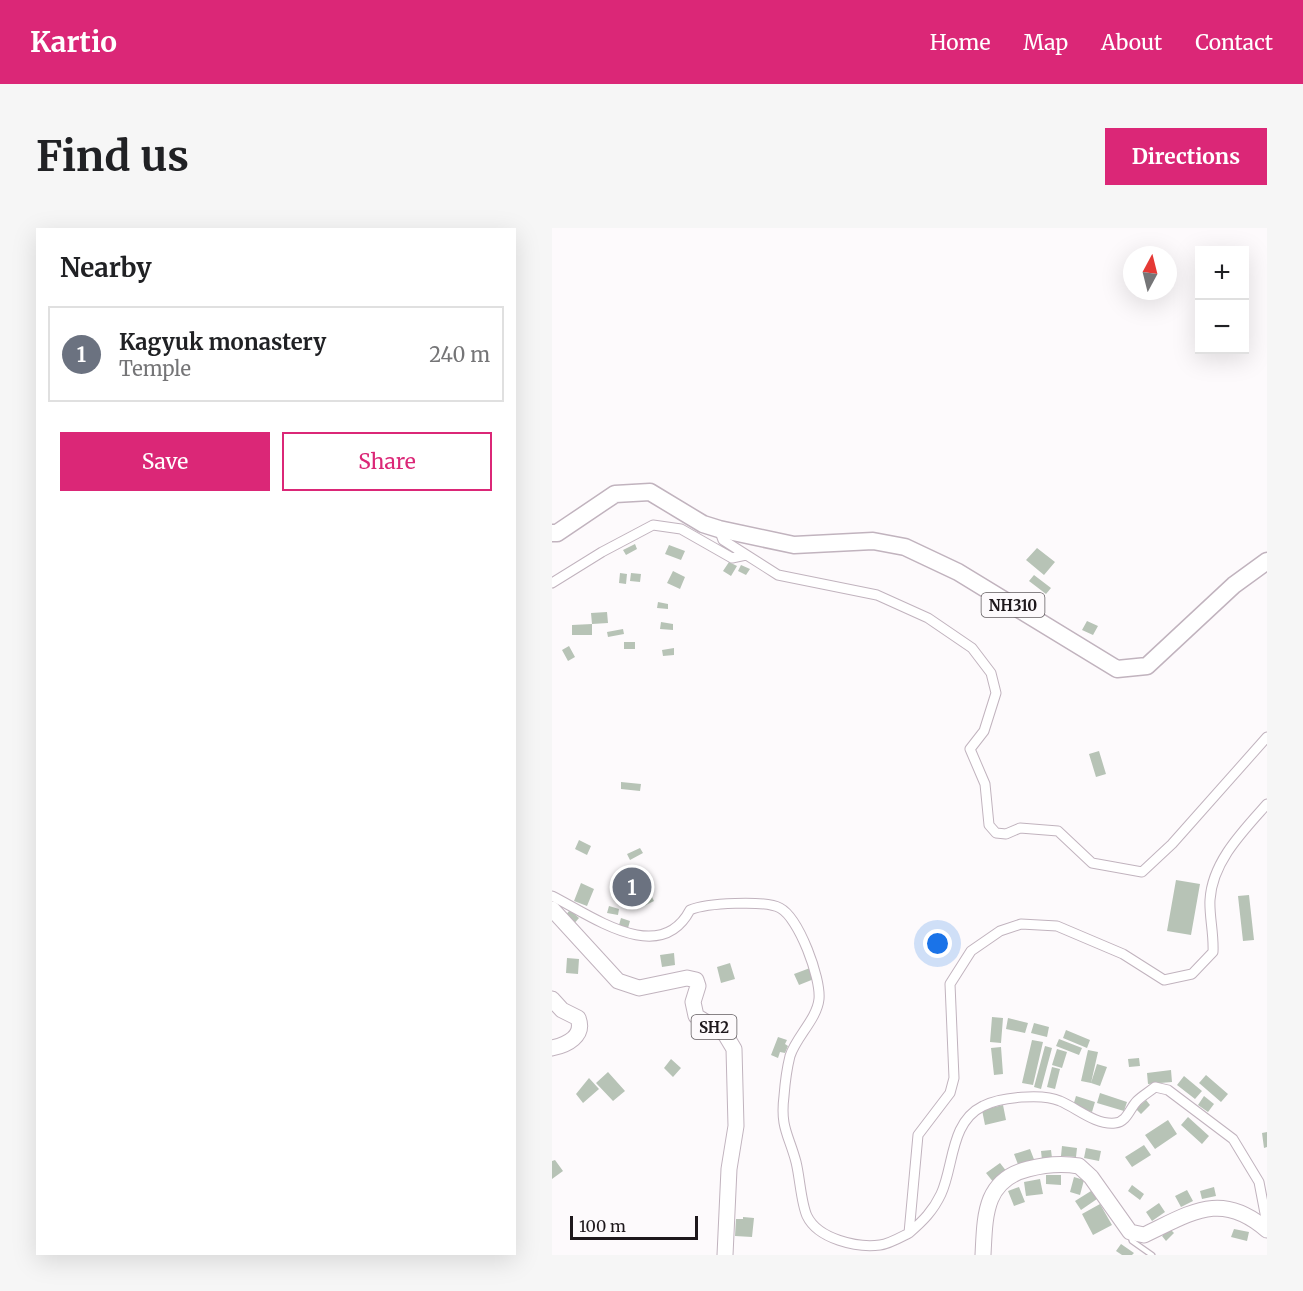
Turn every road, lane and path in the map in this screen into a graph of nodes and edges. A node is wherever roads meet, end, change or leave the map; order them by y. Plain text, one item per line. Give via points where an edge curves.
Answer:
1 (719, 529) junction
2 (552, 533) edge
3 (746, 555) junction
4 (1267, 561) edge
5 (552, 583) edge
6 (1267, 737) edge
7 (1267, 804) edge
8 (552, 896) edge
9 (552, 909) edge
10 (552, 999) edge
11 (552, 1048) edge
12 (1267, 1224) edge
13 (1267, 1230) edge
14 (1130, 1232) junction
15 (909, 1233) junction
16 (725, 1255) edge
17 (983, 1255) edge
18 (1152, 1255) edge

1 - 2 highway, NH310 via 703,524 650,492 615,494 557,534
1 - 3 street via 723,540
1 - 4 highway, NH310 via 794,545 873,541 905,547 958,572 1117,669 1147,666 1234,585
3 - 5 street via 732,558 681,529 653,525
3 - 6 street via 778,575 877,595 928,618 972,648 991,673 996,693 984,730 970,749 986,784 989,825 996,833 1006,834 1020,828 1058,831 1092,863 1142,872
7 - 15 street via 1217,868 1210,900 1213,952 1192,974 1164,980 1123,954 1057,926 1021,924 1000,931 971,951 950,984 954,1078 950,1093 918,1136
8 - 15 street via 634,935 656,937 671,933 684,922 690,910 700,906 735,903 780,908 807,949 816,974 819,1000 791,1054 784,1098 783,1129 795,1156 807,1215 815,1228 846,1243 881,1245
9 - 16 main road, SH2 via 618,981 639,988 687,978 696,980 696,1016 725,1034 735,1049 736,1126 729,1169
10 - 11 main road via 578,1018 581,1025 579,1034 564,1046
12 - 15 street via 1259,1182 1233,1139 1168,1089 1155,1087 1136,1102 1125,1119 1115,1123 1095,1120 1058,1100 1041,1096 983,1106 965,1122 951,1153 942,1192 926,1219
13 - 14 main road via 1237,1210 1220,1206 1183,1215 1144,1235
14 - 17 main road via 1079,1166 1046,1164 1012,1173 997,1186 986,1214
14 - 18 lane via 1132,1240

